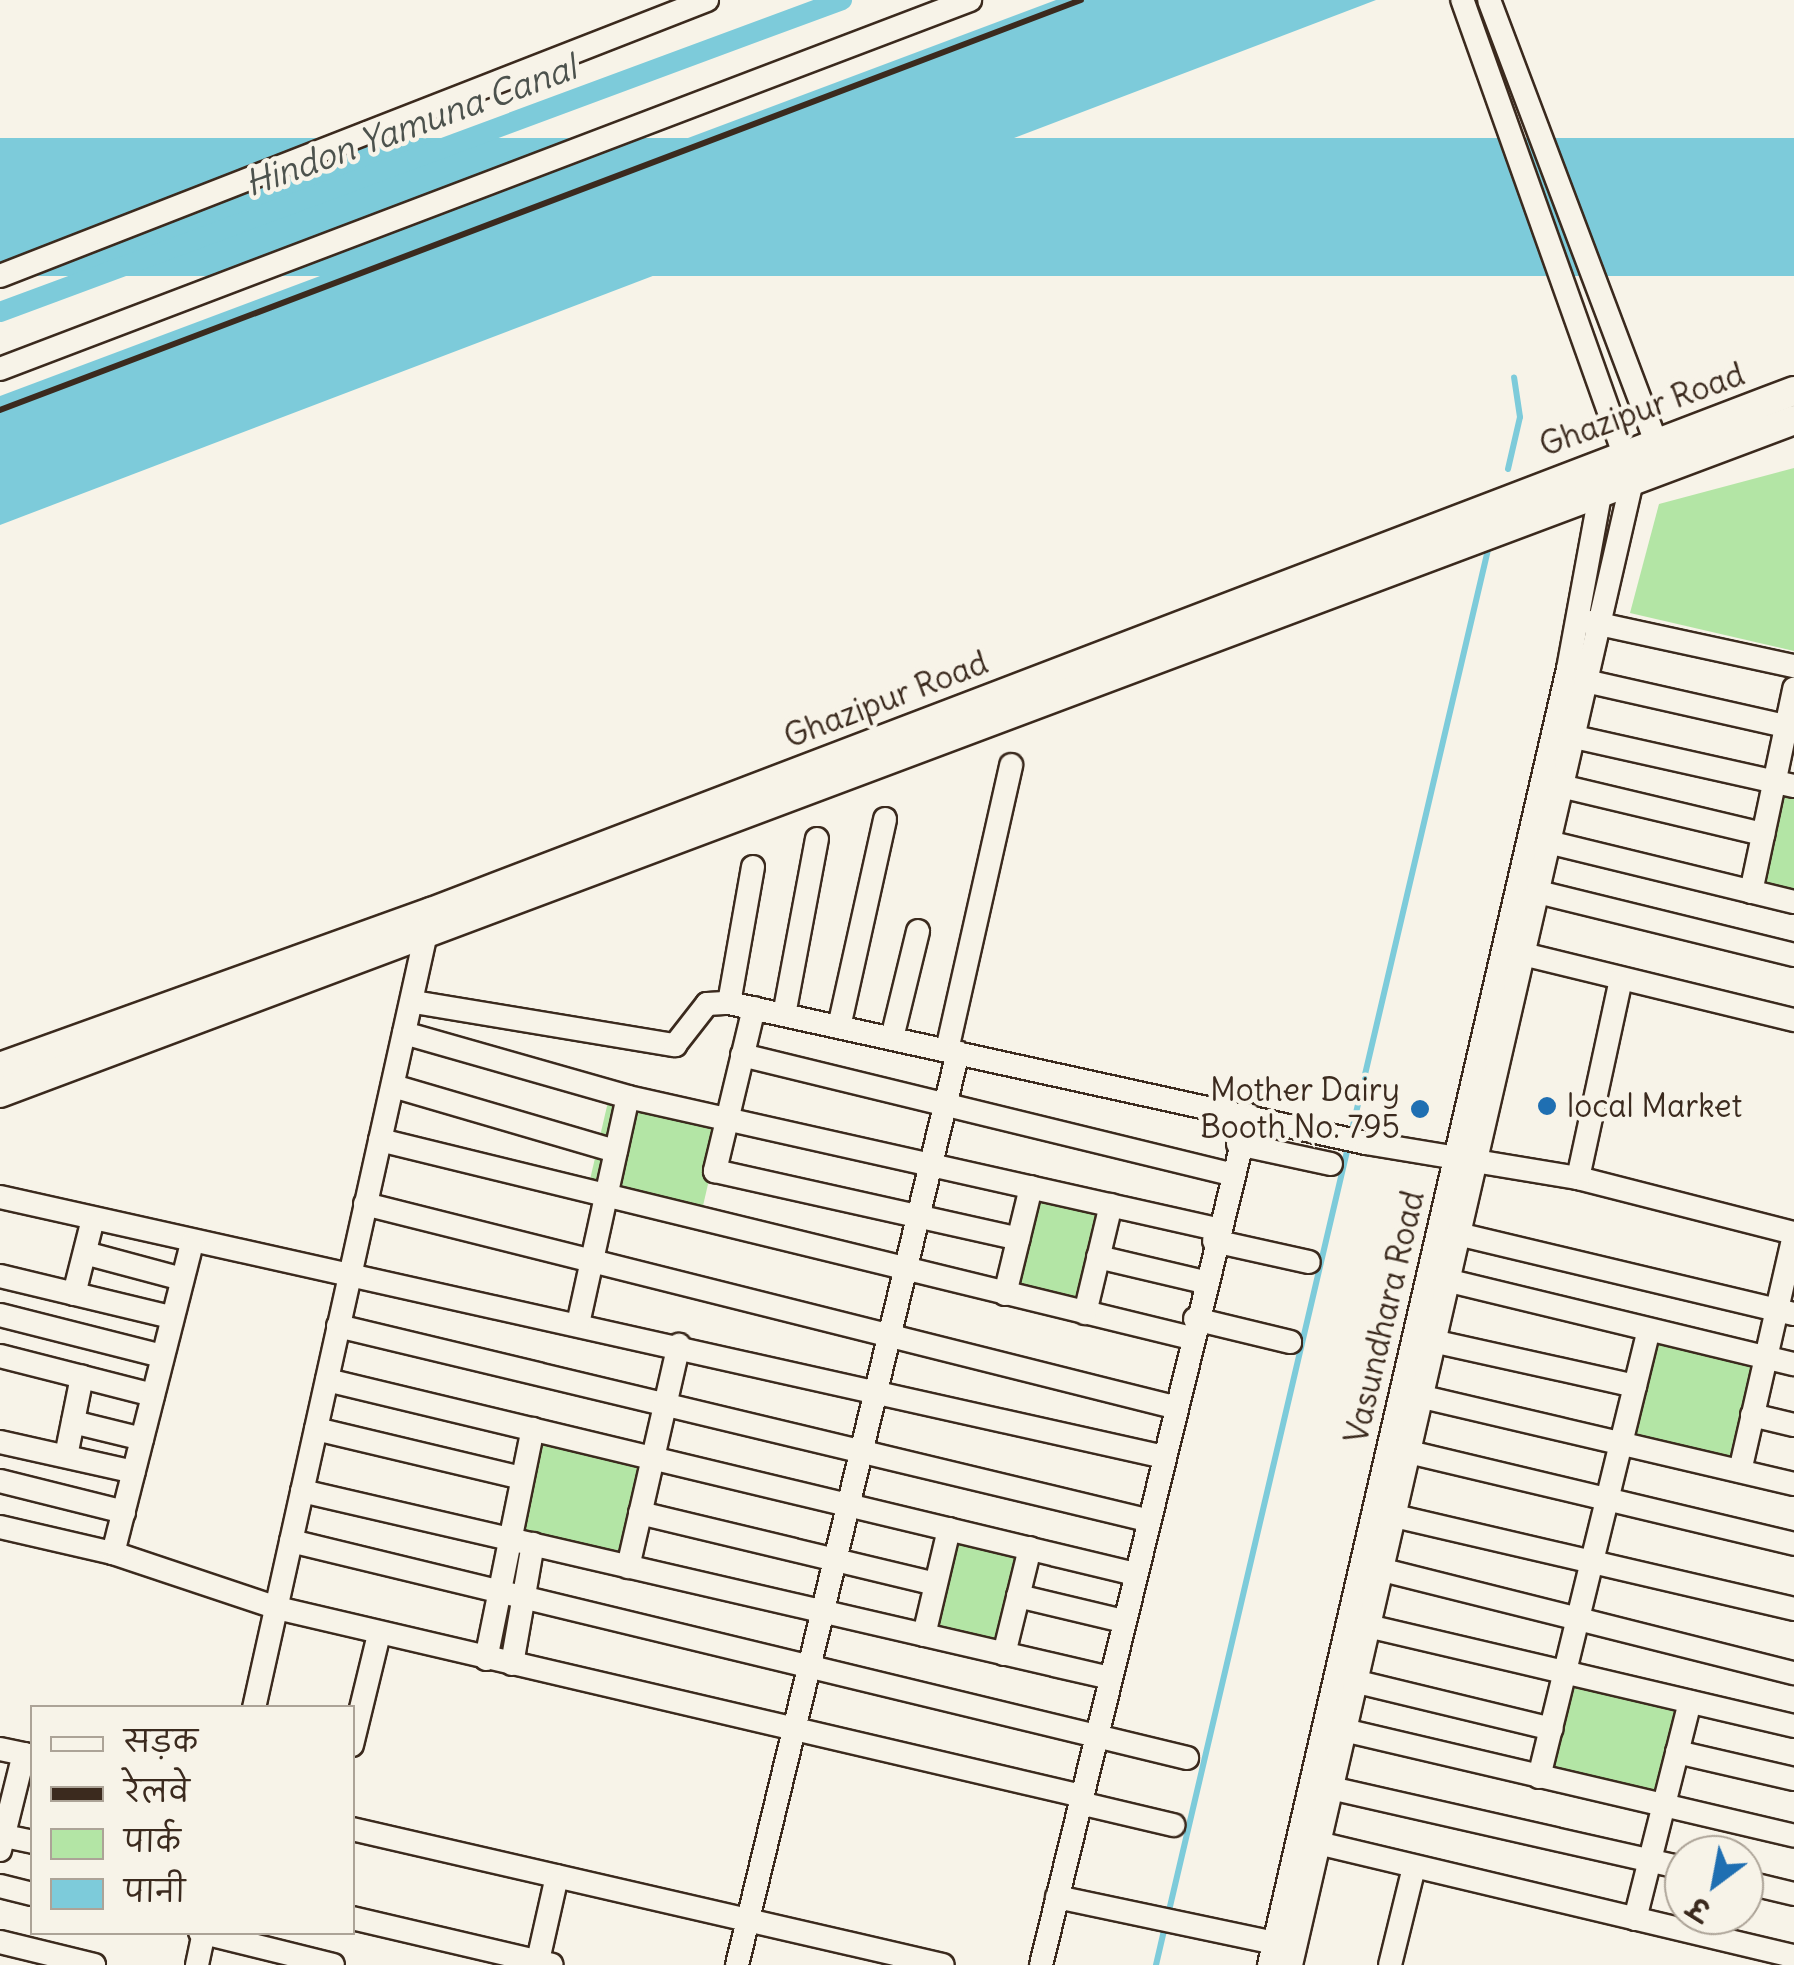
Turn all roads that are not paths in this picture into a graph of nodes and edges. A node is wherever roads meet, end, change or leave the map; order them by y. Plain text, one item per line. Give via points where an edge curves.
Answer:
1 (707, 0) edge
2 (970, 0) edge
3 (1462, 0) edge
4 (1489, 0) edge
5 (0, 276) edge
6 (0, 369) edge
7 (1794, 391) edge
8 (1794, 420) edge
9 (1656, 442) junction
10 (1628, 467) junction
11 (1600, 494) junction
12 (1576, 620) junction
13 (1602, 624) junction
14 (1794, 666) edge
15 (1590, 682) junction
16 (1794, 688) edge
17 (1790, 727) edge
18 (1579, 738) junction
19 (1011, 765) dead end
20 (1784, 783) edge
21 (1565, 786) junction
22 (885, 819) dead end
23 (1763, 834) junction
24 (817, 839) dead end
25 (1552, 843) junction
26 (753, 867) dead end
27 (1538, 892) junction
28 (1750, 892) junction
29 (1794, 902) edge
30 (432, 912) junction
31 (918, 931) dead end
32 (425, 941) junction
33 (1527, 955) junction
34 (1794, 955) edge
35 (1622, 979) junction
36 (414, 1002) junction
37 (729, 1003) junction
38 (754, 1008) junction
39 (784, 1015) junction
40 (1794, 1020) edge
41 (839, 1026) junction
42 (404, 1034) junction
43 (892, 1038) junction
44 (952, 1051) junction
45 (742, 1055) junction
46 (0, 1067) edge
47 (393, 1086) junction
48 (0, 1093) edge
49 (628, 1097) junction
50 (940, 1103) junction
51 (1249, 1115) junction
52 (727, 1117) junction
53 (380, 1140) junction
54 (1238, 1144) junction
55 (616, 1151) junction
56 (1456, 1156) junction
57 (1480, 1159) junction
58 (926, 1163) junction
59 (1331, 1164) dead end
60 (1230, 1174) junction
61 (1578, 1178) junction
62 (1031, 1186) junction
63 (0, 1198) edge
64 (604, 1202) junction
65 (366, 1204) junction
66 (1111, 1205) junction
67 (914, 1216) junction
68 (93, 1219) junction
69 (1462, 1234) junction
70 (1794, 1234) edge
71 (1215, 1235) junction
72 (1018, 1239) junction
73 (192, 1242) junction
74 (85, 1253) junction
75 (1098, 1258) junction
76 (590, 1262) junction
77 (1309, 1262) dead end
78 (901, 1269) junction
79 (352, 1272) junction
80 (0, 1276) edge
81 (182, 1278) junction
82 (1450, 1281) junction
83 (1204, 1282) junction
84 (74, 1294) junction
85 (1005, 1294) junction
86 (1786, 1312) edge
87 (1085, 1313) junction
88 (0, 1315) edge
89 (171, 1318) junction
90 (578, 1324) junction
91 (338, 1326) junction
92 (1193, 1329) junction
93 (1648, 1330) junction
94 (885, 1334) junction
95 (1290, 1342) dead end
96 (1437, 1342) junction
97 (679, 1346) junction
98 (0, 1356) edge
99 (162, 1356) junction
100 (1766, 1357) junction
101 (1794, 1364) edge
102 (82, 1377) junction
103 (327, 1380) junction
104 (1635, 1386) junction
105 (872, 1388) junction
106 (153, 1395) junction
107 (1423, 1397) junction
108 (665, 1404) junction
109 (1174, 1407) junction
110 (1752, 1415) junction
111 (73, 1422) junction
112 (1794, 1425) edge
113 (316, 1429) junction
114 (532, 1429) junction
115 (142, 1439) junction
116 (0, 1442) edge
117 (1621, 1443) junction
118 (857, 1450) junction
119 (1412, 1453) junction
120 (66, 1456) junction
121 (1164, 1457) junction
122 (654, 1458) junction
123 (1740, 1471) junction
124 (134, 1472) junction
125 (520, 1478) junction
126 (0, 1480) edge
127 (1794, 1484) edge
128 (302, 1491) junction
129 (1608, 1498) junction
130 (845, 1504) junction
131 (124, 1512) junction
132 (640, 1513) junction
133 (1399, 1517) junction
134 (1147, 1520) junction
135 (0, 1526) edge
136 (949, 1529) junction
137 (292, 1540) junction
138 (509, 1540) junction
139 (533, 1544) junction
140 (1794, 1544) edge
141 (1030, 1548) junction
142 (114, 1552) junction
143 (831, 1559) junction
144 (1594, 1564) junction
145 (628, 1567) junction
146 (1387, 1571) junction
147 (1135, 1574) junction
148 (935, 1584) junction
149 (499, 1591) junction
150 (1018, 1596) junction
151 (524, 1597) junction
152 (276, 1608) junction
153 (1794, 1609) edge
154 (819, 1611) junction
155 (1578, 1620) junction
156 (1123, 1621) junction
157 (1372, 1627) junction
158 (379, 1634) junction
159 (924, 1635) junction
160 (1004, 1654) junction
161 (486, 1659) junction
162 (512, 1664) junction
163 (807, 1666) junction
164 (1794, 1672) edge
165 (1565, 1674) junction
166 (1110, 1678) junction
167 (1362, 1682) junction
168 (1690, 1702) junction
169 (255, 1705) edge
170 (1794, 1726) edge
171 (791, 1729) junction
172 (1552, 1729) junction
173 (1348, 1731) junction
174 (355, 1733) edge
175 (1096, 1737) junction
176 (0, 1749) edge
177 (1677, 1752) junction
178 (28, 1755) edge
179 (1187, 1758) dead end
180 (1539, 1777) junction
181 (1794, 1778) edge
182 (1335, 1789) junction
183 (1081, 1799) junction
184 (1663, 1806) junction
185 (1173, 1825) dead end
186 (355, 1831) edge
187 (1794, 1836) edge
188 (1, 1840) edge
189 (30, 1842) edge
190 (1318, 1843) junction
191 (1650, 1860) junction
192 (1664, 1863) edge
193 (1414, 1867) junction
194 (556, 1876) junction
195 (0, 1886) edge
196 (1764, 1887) edge
197 (30, 1894) edge
198 (1794, 1894) edge
199 (1057, 1897) junction
200 (355, 1919) edge
201 (746, 1920) junction
202 (1635, 1920) junction
203 (203, 1935) edge
204 (211, 1935) edge
205 (0, 1942) edge
206 (1282, 1955) edge
207 (1794, 1956) edge
208 (542, 1964) edge
209 (94, 1965) edge
210 (196, 1965) edge
211 (334, 1965) edge
212 (736, 1965) edge
213 (943, 1965) edge
214 (1041, 1965) edge
215 (1390, 1965) edge

1 - 5 street
2 - 6 street
3 - 10 street via 1604,384
4 - 9 street
7 - 9 main road, Ghazipur Road
8 - 10 main road, Ghazipur Road
9 - 10 main road, Ghazipur Road
10 - 11 main road, Ghazipur Road
10 - 13 street, Vasundhara Road
10 - 30 main road, Ghazipur Road
11 - 12 street, Vasundhara Road
11 - 32 main road, Ghazipur Road
12 - 13 street
12 - 56 street, Vasundhara Road
13 - 14 street
13 - 15 street, Vasundhara Road
15 - 17 street
15 - 18 street, Vasundhara Road
16 - 17 street
17 - 20 street
18 - 20 street
18 - 21 street, Vasundhara Road
19 - 44 street
20 - 23 street
21 - 23 street
21 - 25 street, Vasundhara Road
22 - 41 street
23 - 28 street
24 - 39 street
25 - 27 street, Vasundhara Road
25 - 28 street
26 - 37 street
27 - 33 street, Vasundhara Road
27 - 34 street
28 - 29 street
30 - 32 street
30 - 46 main road, Ghazipur Road
31 - 43 street
32 - 36 street
32 - 48 main road, Ghazipur Road
33 - 35 street
33 - 57 street, Vasundhara Road
35 - 40 street
35 - 61 street
36 - 37 street via 675,1046 708,1004
36 - 42 street
37 - 38 street
38 - 39 street
38 - 45 street
39 - 41 street
41 - 43 street
42 - 47 street
42 - 49 street
43 - 44 street
44 - 50 street
44 - 51 street
45 - 50 street
45 - 52 street
47 - 53 street
47 - 55 street
49 - 52 street
49 - 55 street
50 - 58 street
50 - 60 street
51 - 54 street
51 - 56 street
52 - 58 street
52 - 67 street via 715,1170
53 - 64 street
53 - 65 street
54 - 59 street
54 - 60 street
55 - 64 street
56 - 57 street
56 - 206 street, Vasundhara Road
57 - 61 street
57 - 69 street, Vasundhara Road
58 - 62 street
58 - 67 street
60 - 71 street
61 - 70 street
62 - 66 street
62 - 72 street
63 - 68 street
64 - 76 street
64 - 78 street
65 - 76 street
65 - 79 street
66 - 71 street
66 - 75 street
67 - 72 street
67 - 78 street
68 - 73 street
68 - 74 street
69 - 82 street, Vasundhara Road
69 - 86 street
70 - 86 street
71 - 77 street
71 - 83 street
72 - 85 street
73 - 79 street
73 - 81 street
74 - 81 street
74 - 84 street
75 - 83 street
75 - 87 street
76 - 90 street
76 - 94 street
78 - 85 street
78 - 94 street
79 - 90 street
79 - 91 street
80 - 84 street
81 - 89 street
82 - 93 street
82 - 96 street, Vasundhara Road
83 - 92 street
84 - 89 street
85 - 87 street
86 - 100 street
87 - 92 street
88 - 99 street
89 - 99 street
90 - 97 street
91 - 103 street
91 - 108 street
92 - 95 street
92 - 109 street
93 - 100 street
93 - 104 street
94 - 105 street
94 - 109 street
96 - 104 street
96 - 107 street, Vasundhara Road
97 - 105 street
97 - 108 street
98 - 102 street
99 - 106 street
100 - 101 street
100 - 110 street
102 - 106 street
102 - 111 street
103 - 113 street
103 - 114 street
104 - 117 street
105 - 118 street
105 - 121 street
106 - 115 street
107 - 117 street
107 - 119 street, Vasundhara Road
108 - 118 street
108 - 122 street
109 - 121 street
110 - 112 street
110 - 123 street
111 - 115 street
111 - 120 street
113 - 125 street
113 - 128 street
114 - 122 street
114 - 125 street
115 - 124 street
116 - 120 street
117 - 123 street
117 - 129 street
118 - 130 street
118 - 134 street
119 - 129 street
119 - 133 street, Vasundhara Road
120 - 124 street
121 - 134 street
122 - 130 street
122 - 132 street
123 - 127 street
124 - 131 street
125 - 138 street
126 - 131 street
128 - 137 street
128 - 138 street
129 - 140 street
129 - 144 street
130 - 136 street
130 - 143 street
131 - 142 street
132 - 143 street
132 - 145 street
133 - 144 street
133 - 146 street, Vasundhara Road
134 - 147 street
135 - 142 street
136 - 141 street
136 - 148 street
137 - 149 street
137 - 152 street
138 - 139 street
138 - 149 street
139 - 145 street
139 - 151 street
141 - 147 street
141 - 150 street
142 - 152 street
143 - 148 street
143 - 154 street
144 - 153 street
144 - 155 street
145 - 154 street
146 - 155 street
146 - 157 street, Vasundhara Road
147 - 156 street
148 - 159 street
149 - 151 street
149 - 161 street
150 - 156 street
150 - 160 street
151 - 162 street
151 - 163 street
152 - 158 street
152 - 169 street
154 - 159 street
154 - 163 street
155 - 164 street
155 - 165 street
156 - 166 street
157 - 165 street
157 - 167 street, Vasundhara Road
158 - 161 street
158 - 174 street
159 - 160 street
160 - 166 street
161 - 162 street
162 - 171 street
163 - 171 street
163 - 175 street
165 - 168 street
165 - 172 street
166 - 175 street
167 - 172 street
167 - 173 street, Vasundhara Road
168 - 170 street
168 - 177 street
171 - 183 street
171 - 201 street
172 - 180 street
173 - 180 street
173 - 182 street, Vasundhara Road
175 - 179 street
175 - 183 street
176 - 178 street
177 - 181 street
177 - 184 street
178 - 188 street
180 - 184 street
182 - 190 street, Vasundhara Road
182 - 191 street
183 - 185 street
183 - 199 street
184 - 187 street
184 - 191 street
186 - 194 street
188 - 189 street
190 - 193 street
190 - 206 street, Vasundhara Road
191 - 192 street
191 - 202 street
193 - 202 street
193 - 215 street
194 - 201 street
194 - 208 street
195 - 197 street
196 - 198 street
199 - 206 street
199 - 214 street
200 - 208 street
201 - 212 street
201 - 213 street
202 - 207 street
203 - 210 street
204 - 211 street
205 - 209 street

